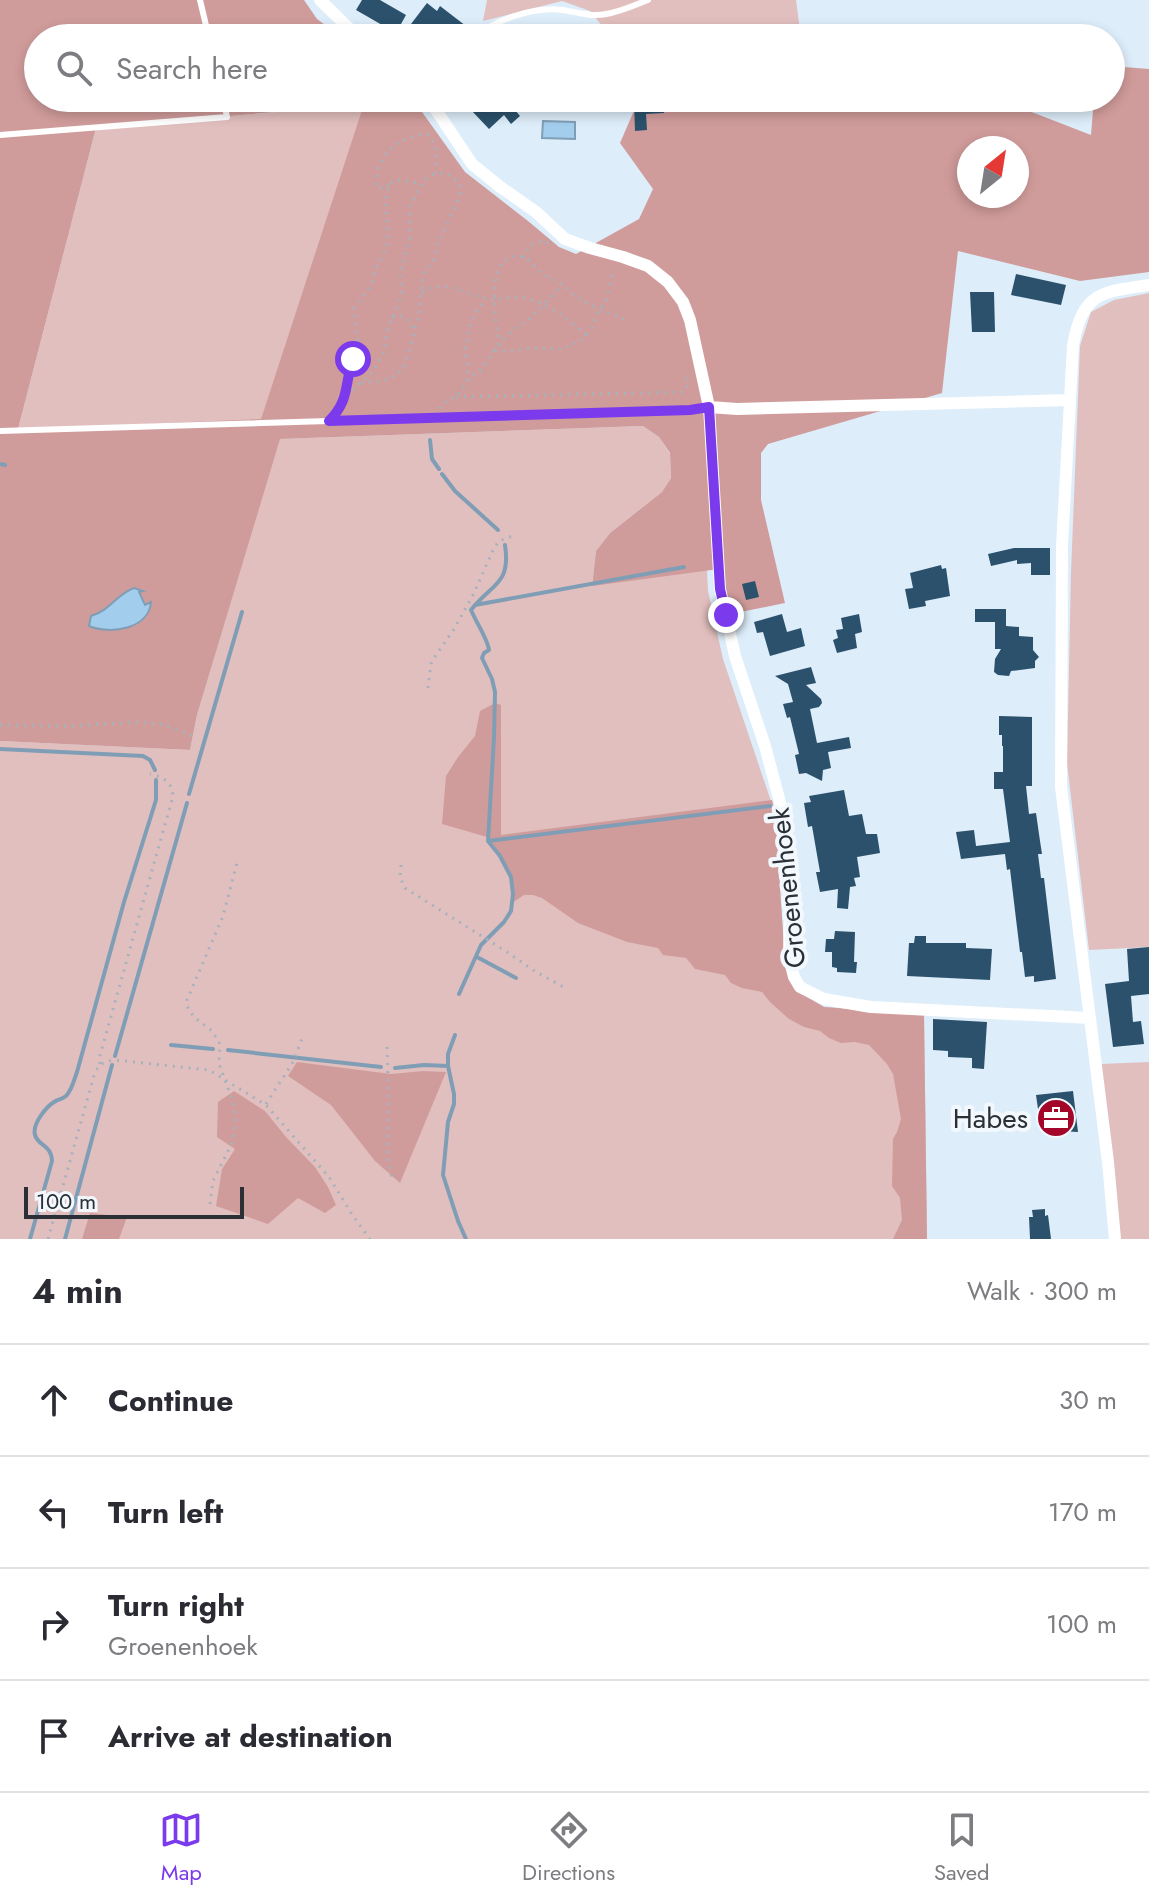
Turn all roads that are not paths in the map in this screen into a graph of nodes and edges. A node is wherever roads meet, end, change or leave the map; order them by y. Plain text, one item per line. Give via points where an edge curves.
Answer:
1 (200, 0) edge
2 (320, 0) edge
3 (648, 0) edge
4 (206, 24) edge
5 (345, 24) edge
6 (495, 24) edge
7 (226, 112) edge
8 (437, 112) edge
9 (0, 135) edge
10 (1149, 285) edge
11 (1070, 400) junction
12 (709, 407) junction
13 (0, 431) edge
14 (1089, 1018) junction
15 (1115, 1239) edge

1 - 4 lane
2 - 5 street
3 - 6 lane via 607,14 559,9
7 - 9 lane via 227,117
8 - 12 street, Groenenhoek via 472,164 565,239 648,266 668,282 690,320
10 - 11 street via 1109,290 1089,303 1076,328
11 - 12 street
11 - 14 street via 1062,546 1061,787
12 - 13 lane
12 - 14 street, Groenenhoek via 720,589 785,821 789,957 800,987 824,999 871,1007
14 - 15 street

